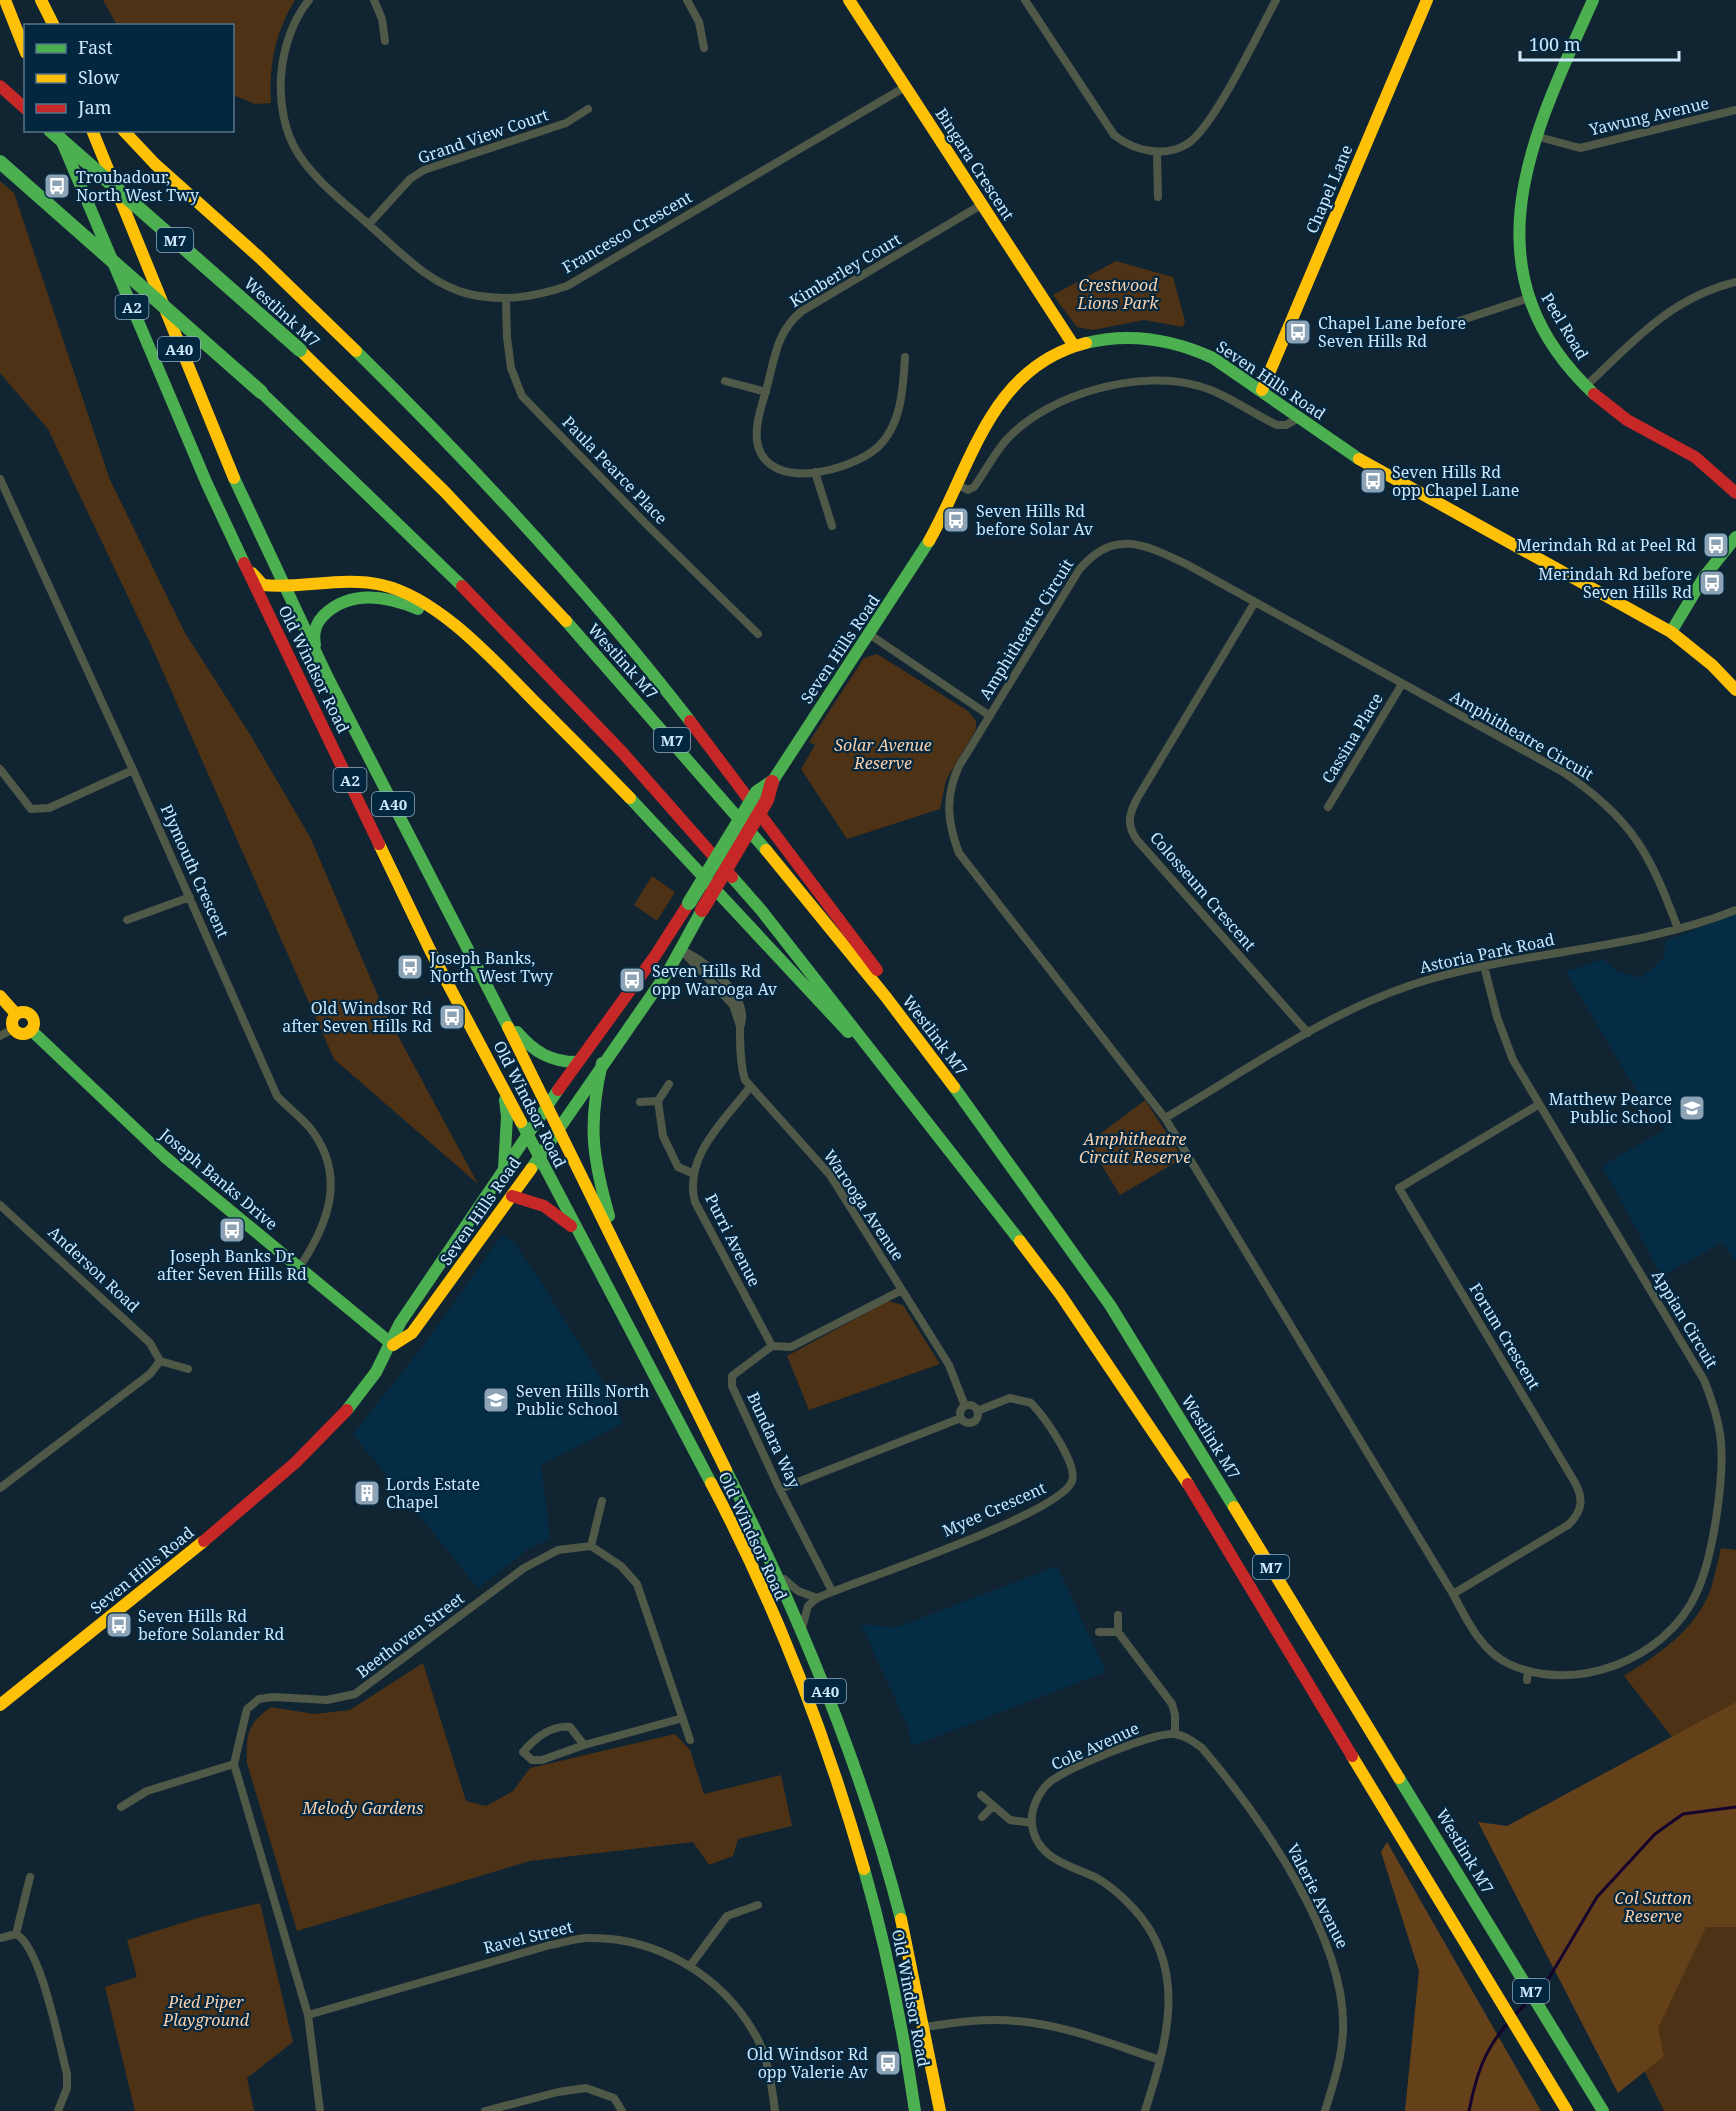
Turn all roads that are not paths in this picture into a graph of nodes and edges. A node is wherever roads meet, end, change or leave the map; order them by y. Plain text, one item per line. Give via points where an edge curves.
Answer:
1 (5, 0) edge
2 (40, 0) edge
3 (309, 0) edge
4 (374, 0) edge
5 (687, 0) edge
6 (849, 0) edge
7 (1025, 0) edge
8 (1276, 0) edge
9 (1427, 0) edge
10 (1593, 0) edge
11 (51, 24) edge
12 (385, 41) dead end
13 (24, 48) edge
14 (704, 48) dead end
15 (0, 86) edge
16 (905, 87) junction
17 (24, 107) edge
18 (588, 109) dead end
19 (1736, 110) edge
20 (52, 132) edge
21 (58, 132) edge
22 (93, 132) edge
23 (125, 132) edge
24 (1535, 136) junction
25 (1157, 153) junction
26 (0, 162) edge
27 (1158, 197) dead end
28 (981, 205) junction
29 (369, 225) junction
30 (1736, 282) edge
31 (1529, 298) junction
32 (506, 300) junction
33 (1456, 322) dead end
34 (1074, 346) junction
35 (905, 357) dead end
36 (725, 381) dead end
37 (1586, 386) junction
38 (1262, 390) junction
39 (766, 392) junction
40 (1299, 418) junction
41 (815, 472) junction
42 (0, 479) edge
43 (958, 485) junction
44 (1736, 493) edge
45 (832, 526) dead end
46 (1736, 537) edge
47 (240, 555) junction
48 (284, 587) junction
49 (1255, 602) junction
50 (1671, 632) junction
51 (758, 634) dead end
52 (869, 634) junction
53 (317, 654) junction
54 (498, 666) junction
55 (1402, 684) junction
56 (1736, 690) edge
57 (990, 716) junction
58 (0, 770) edge
59 (133, 770) junction
60 (772, 782) junction
61 (1328, 807) dead end
62 (190, 897) junction
63 (685, 908) junction
64 (1736, 910) edge
65 (127, 920) dead end
66 (1678, 929) junction
67 (679, 949) junction
68 (655, 956) junction
69 (1484, 966) junction
70 (0, 996) edge
71 (16, 1014) junction
72 (505, 1018) junction
73 (13, 1029) junction
74 (31, 1030) junction
75 (1308, 1033) junction
76 (0, 1036) edge
77 (577, 1062) junction
78 (602, 1063) junction
79 (892, 1072) junction
80 (497, 1075) junction
81 (669, 1084) dead end
82 (750, 1087) junction
83 (658, 1101) junction
84 (640, 1102) dead end
85 (1538, 1105) junction
86 (546, 1107) junction
87 (1165, 1118) junction
88 (557, 1129) junction
89 (527, 1136) junction
90 (538, 1157) junction
91 (1008, 1160) junction
92 (504, 1168) junction
93 (692, 1173) junction
94 (512, 1196) junction
95 (0, 1205) edge
96 (582, 1236) junction
97 (619, 1251) junction
98 (300, 1268) junction
99 (902, 1290) junction
100 (393, 1346) junction
101 (772, 1346) junction
102 (160, 1361) junction
103 (188, 1369) dead end
104 (965, 1406) junction
105 (977, 1411) junction
106 (961, 1418) junction
107 (0, 1488) edge
108 (780, 1490) junction
109 (602, 1501) dead end
110 (591, 1546) junction
111 (777, 1572) junction
112 (832, 1591) junction
113 (1453, 1594) junction
114 (816, 1598) junction
115 (1118, 1615) dead end
116 (802, 1632) junction
117 (1099, 1632) dead end
118 (1118, 1632) junction
119 (0, 1705) edge
120 (683, 1718) junction
121 (1175, 1734) junction
122 (690, 1740) dead end
123 (584, 1745) junction
124 (234, 1764) junction
125 (981, 1795) dead end
126 (993, 1806) junction
127 (121, 1807) dead end
128 (982, 1817) dead end
129 (1032, 1823) junction
130 (30, 1877) dead end
131 (758, 1905) dead end
132 (16, 1934) junction
133 (0, 1938) edge
134 (690, 1966) junction
135 (308, 2014) junction
136 (925, 2027) junction
137 (902, 2034) junction
138 (1160, 2060) junction
139 (58, 2111) edge
140 (320, 2111) edge
141 (485, 2111) edge
142 (622, 2111) edge
143 (775, 2111) edge
144 (915, 2111) edge
145 (940, 2111) edge
146 (1145, 2111) edge
147 (1325, 2111) edge
148 (1567, 2111) edge
149 (1603, 2111) edge

1 - 13 main road
2 - 11 main road
3 - 29 street, Francesco Crescent via 296,20 284,58 282,95 287,124 298,152 316,176
4 - 12 street
5 - 14 street via 699,22
6 - 16 main road, Bingara Crescent
7 - 25 street via 1114,135 1125,143
8 - 25 street via 1208,124 1187,144
9 - 38 main road, Chapel Lane
10 - 24 main road, Peel Road
15 - 17 main road
16 - 28 main road, Bingara Crescent
16 - 32 street, Francesco Crescent via 567,286
18 - 29 street, Grand View Court via 566,123 424,170 410,179
19 - 24 street, Yawung Avenue via 1580,148
20 - 91 main road, Westlink M7 / M7, bridge via 300,350 445,492 572,627 729,805 886,997
21 - 47 main road, Old Windsor Road / A2
22 - 48 main road, Old Windsor Road / A40 via 231,471
23 - 91 main road via 358,352 469,465 636,653 683,710 960,1082
24 - 31 main road, Peel Road via 1520,189 1517,222
25 - 27 street
26 - 79 main road, M7, bridge via 261,392 474,599 622,752 761,910
28 - 34 main road, Bingara Crescent
28 - 39 street, Kimberley Court via 789,322 780,335
29 - 32 street, Francesco Crescent via 436,281 468,294
30 - 37 street via 1677,305
31 - 33 street
31 - 37 main road, Peel Road via 1556,348
32 - 51 street, Paula Pearce Place via 511,368 522,396
34 - 38 main road, Seven Hills Road via 1124,337 1178,343 1213,358
34 - 43 main road, Seven Hills Road via 1034,366 1004,395
35 - 41 street, Kimberley Court via 902,402 879,446 859,458
36 - 39 street
37 - 44 main road, Peel Road via 1610,408 1703,462
38 - 40 main road, Seven Hills Road
39 - 41 street, Kimberley Court via 757,432 759,447 769,464 783,473
40 - 43 street via 1277,425 1199,386 1153,380 1118,383 1082,394 1039,415 1009,438 974,487 968,490
40 - 50 main road, Seven Hills Road via 1369,466
41 - 45 street
42 - 59 street, Plymouth Crescent
43 - 52 main road, Seven Hills Road via 916,563
46 - 50 main road via 1704,577
47 - 48 main road via 263,585
47 - 80 main road, Old Windsor Road / A2 via 430,950
48 - 53 main road, Old Windsor Road / A40
48 - 54 main road via 349,581 394,588 422,602
49 - 55 street, Amphitheatre Circuit
49 - 57 street, Amphitheatre Circuit via 1149,547 1127,543 1105,548 1087,559 1079,570
49 - 75 street, Colosseum Crescent via 1138,797 1129,821 1137,840
50 - 56 main road, Seven Hills Road
52 - 57 street
52 - 60 main road, Seven Hills Road
53 - 54 main road via 313,631 327,612 353,598 378,597 424,612
53 - 72 main road, Old Windsor Road / A40
54 - 79 main road via 653,819 874,1062
55 - 61 street, Cassina Place
55 - 66 street, Amphitheatre Circuit via 1563,772 1603,802 1643,848
57 - 87 street, Amphitheatre Circuit via 951,784 950,829 959,853
58 - 59 street via 31,809 49,808
59 - 62 street, Plymouth Crescent
60 - 63 main road, Seven Hills Road, bridge via 757,792
60 - 67 main road, Seven Hills Road, bridge via 767,800
62 - 65 street
62 - 98 street, Plymouth Crescent via 277,1096 311,1130 328,1161 330,1191 324,1226
63 - 67 main road via 677,940
63 - 68 main road, Seven Hills Road
64 - 66 street, Astoria Park Road
66 - 69 street, Astoria Park Road
67 - 68 main road
67 - 78 main road, Seven Hills Road via 669,970
67 - 82 street, Warooga Avenue via 728,998 740,1026 743,1072
68 - 77 main road, Seven Hills Road
69 - 75 street, Astoria Park Road via 1383,995
69 - 85 street, Appian Circuit via 1504,1040
70 - 71 main road
71 - 73 main road
71 - 74 main road via 26,1012 32,1016
72 - 77 main road via 536,1052 553,1061
72 - 86 main road, Old Windsor Road / A40
73 - 74 main road via 21,1034
73 - 76 street
74 - 98 main road, Joseph Banks Drive via 165,1157
75 - 87 street, Astoria Park Road
77 - 86 main road, Seven Hills Road
78 - 88 main road, Seven Hills Road
78 - 97 main road via 592,1103 590,1141
79 - 148 main road, M7 via 1030,1253 1168,1451
80 - 89 main road, Old Windsor Road / A2
80 - 92 main road via 506,1107
81 - 83 street
82 - 93 street via 702,1151
82 - 99 street, Warooga Avenue via 830,1175
83 - 84 street
83 - 93 street via 663,1136 678,1167
85 - 113 street, Forum Crescent via 1399,1188 1574,1481 1581,1499 1580,1510 1568,1525
85 - 113 street, Appian Circuit via 1704,1380 1716,1411 1721,1442 1720,1476 1705,1568 1696,1595 1657,1643 1615,1666 1561,1675 1528,1675 1487,1648 1472,1630
86 - 88 main road, Old Windsor Road / A40
86 - 89 main road, Seven Hills Road
87 - 113 street, Appian Circuit
88 - 90 main road, Seven Hills Road
88 - 97 main road, Old Windsor Road / A40
89 - 90 main road, Old Windsor Road / A2
89 - 92 main road, Seven Hills Road
90 - 94 main road, Seven Hills Road
90 - 96 main road, Old Windsor Road / A2
91 - 149 main road, Westlink M7 / M7 via 1110,1305
92 - 100 main road, Seven Hills Road via 400,1323
93 - 101 street, Purri Avenue via 695,1202
94 - 96 main road via 539,1202
94 - 100 main road, Seven Hills Road via 412,1333
95 - 102 street, Anderson Road via 144,1337
96 - 137 main road, Old Windsor Road / A2 via 732,1523 798,1673 850,1821 878,1918
97 - 111 main road, Old Windsor Road / A40
98 - 100 main road, Joseph Banks Drive
99 - 101 street, Bundara Way via 791,1347
99 - 104 street, Warooga Avenue via 949,1365
100 - 119 main road, Seven Hills Road via 346,1409 290,1469
101 - 108 street, Bundara Way via 737,1370 732,1386
102 - 103 street
102 - 107 street via 150,1374
104 - 105 street
104 - 106 street
105 - 106 street via 972,1422
105 - 112 street, Myee Crescent via 1010,1398 1031,1403 1072,1462 1074,1479 1065,1492 1021,1518
106 - 108 street
108 - 112 street, Bundara Way
109 - 110 street
110 - 120 street via 621,1566 637,1584
110 - 124 street, Beethoven Street via 558,1550 524,1568 355,1694 327,1700 273,1696 259,1699 247,1709
111 - 114 street via 798,1591
111 - 116 main road, Old Windsor Road / A40
112 - 114 street, Myee Crescent
114 - 116 street via 808,1606
115 - 118 street
116 - 136 main road, Old Windsor Road / A40 via 883,1854
117 - 118 street
118 - 121 street via 1172,1704
120 - 122 street
120 - 123 street
121 - 129 street, Cole Avenue via 1147,1738 1064,1773 1039,1794
121 - 147 street, Valerie Avenue via 1202,1748 1260,1824 1327,1945 1337,1972 1343,2030 1340,2059
123 - 123 street via 542,1760 532,1760 523,1752 534,1740 560,1726 570,1727
124 - 127 street via 147,1791
124 - 135 street, Beethoven Street
125 - 126 street
126 - 128 street
126 - 129 street via 1010,1820
129 - 138 street via 1035,1838 1045,1852 1113,1888 1141,1916 1154,1936 1164,1959 1171,2002
130 - 132 street
131 - 134 street via 727,1916
132 - 133 street
132 - 139 street via 31,1948 67,2074 67,2088
134 - 135 street, Ravel Street via 625,1941 585,1938
134 - 143 street, Ravel Street via 723,1990 757,2037
135 - 140 street, Beethoven Street
136 - 137 main road
136 - 138 street via 968,2021 1019,2021 1074,2033
136 - 145 main road, Old Windsor Road / A40
137 - 144 main road, Old Windsor Road / A2
138 - 146 street
141 - 142 street via 586,2088 614,2098

